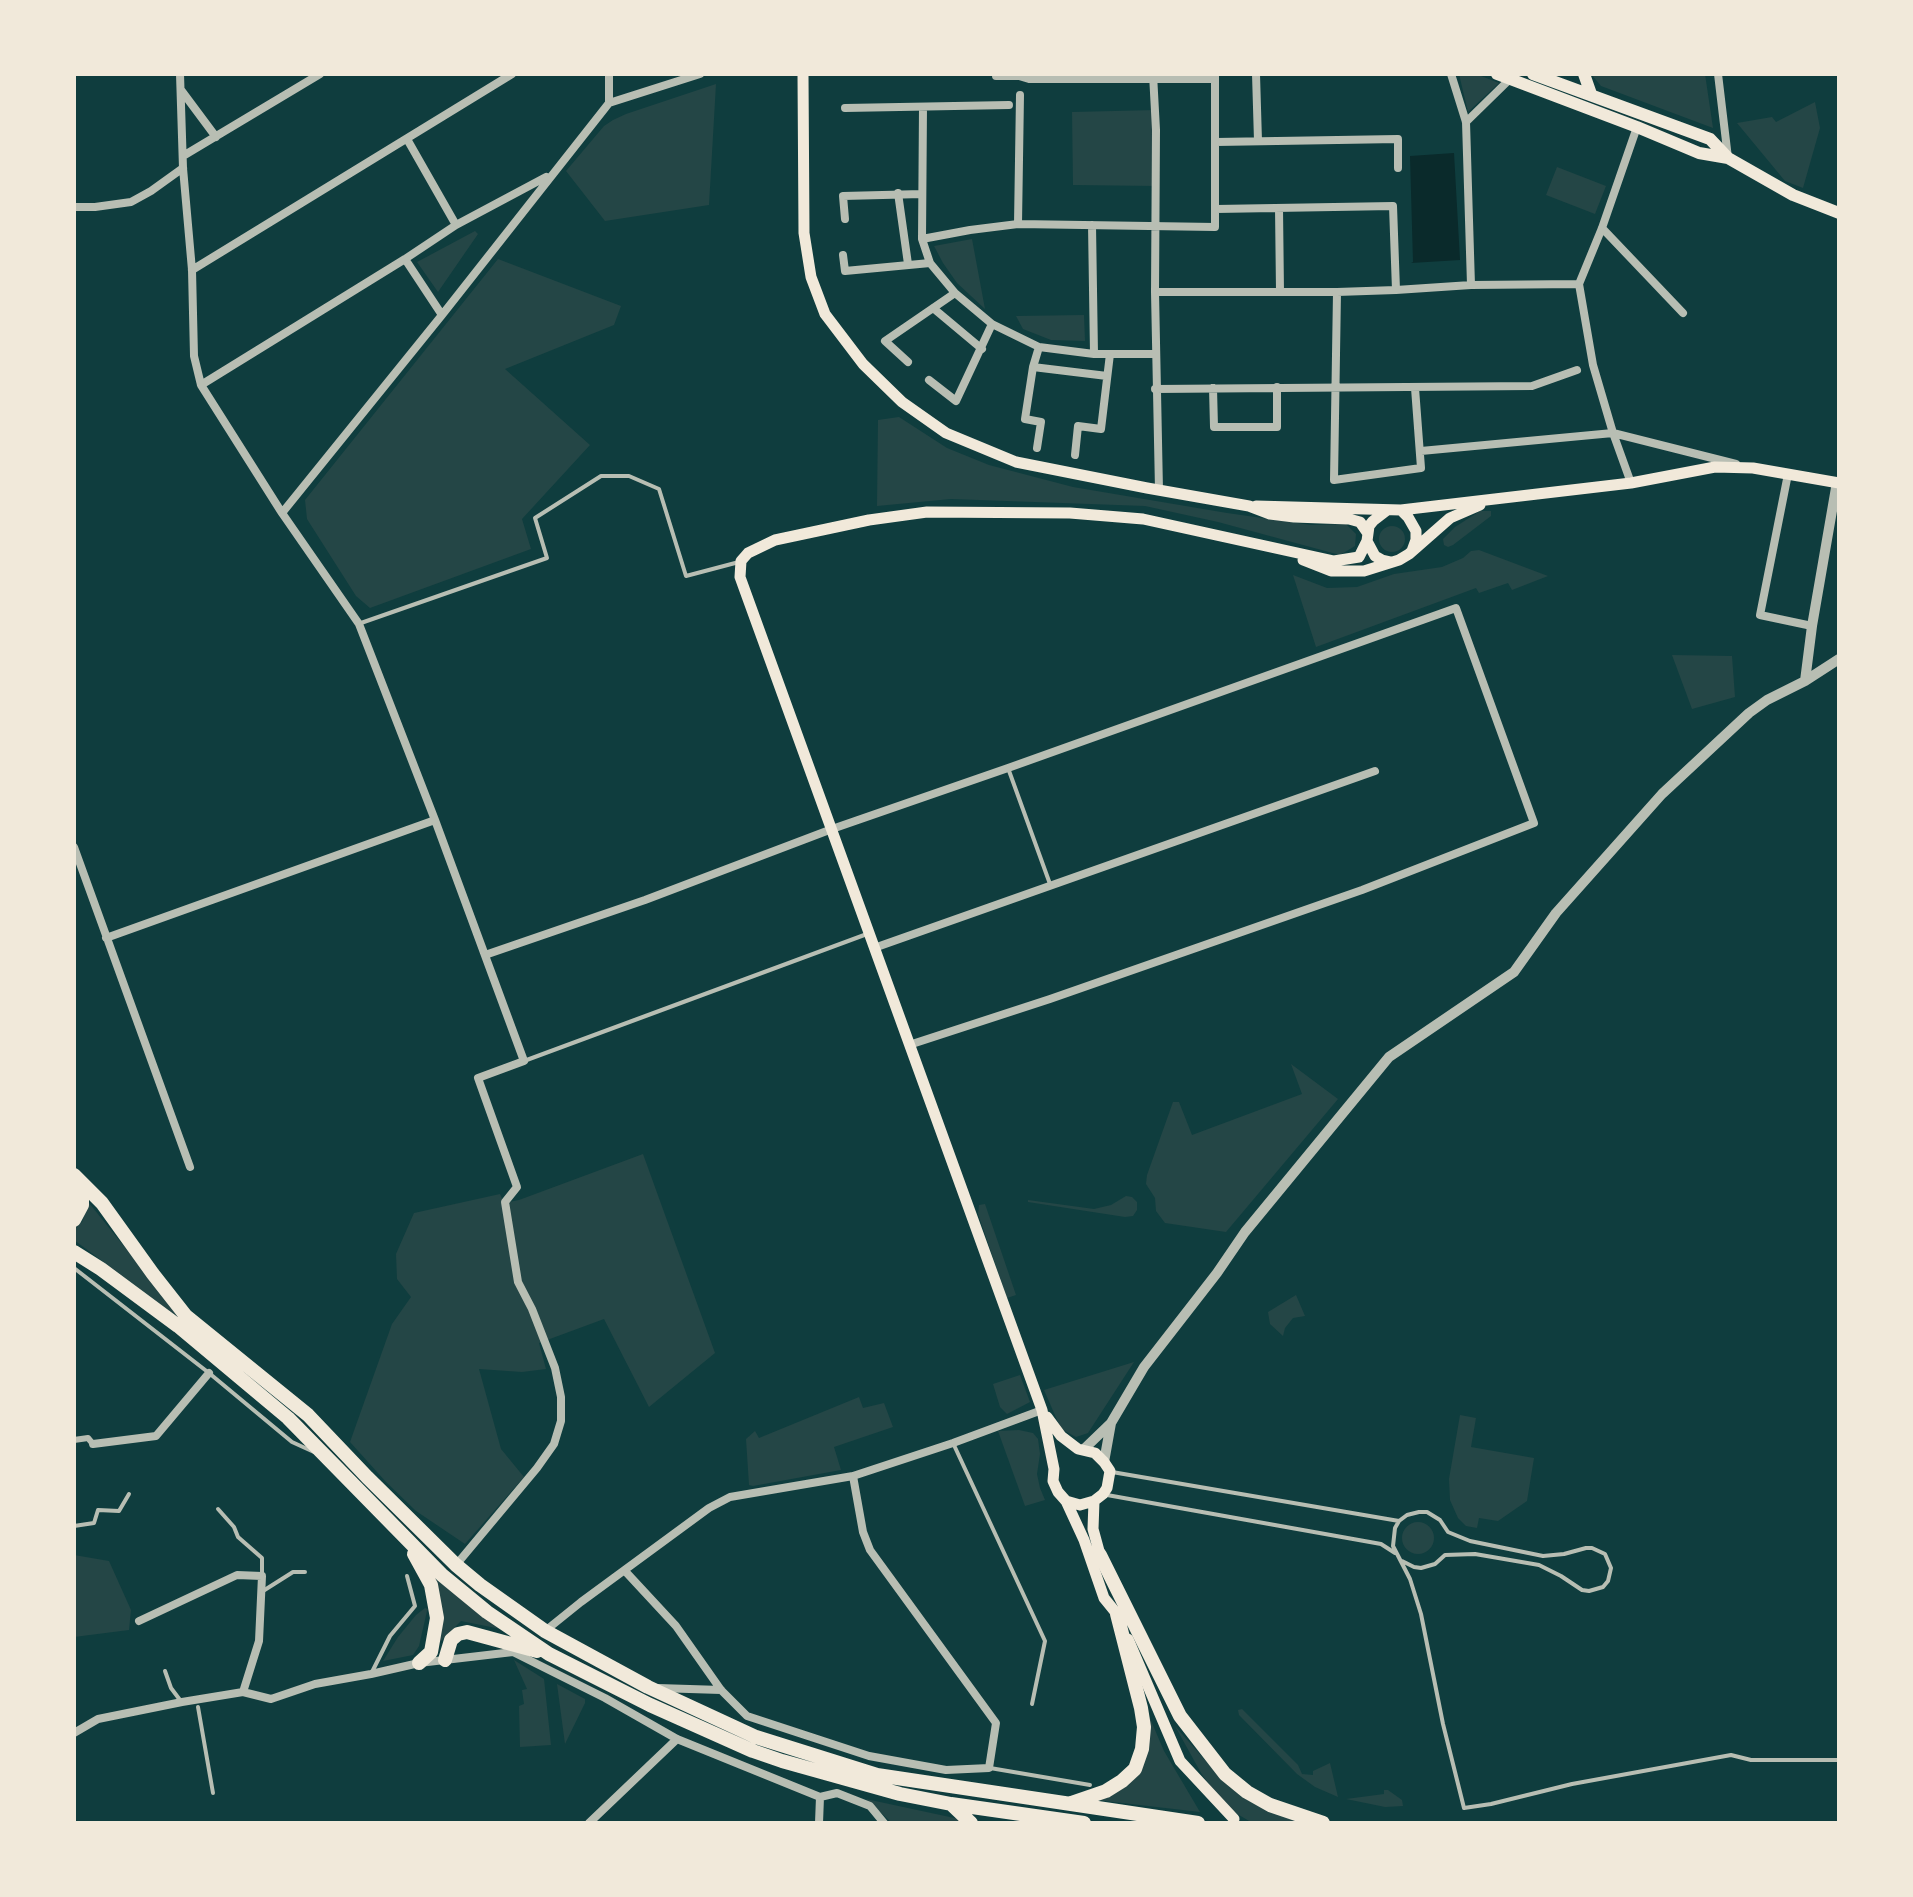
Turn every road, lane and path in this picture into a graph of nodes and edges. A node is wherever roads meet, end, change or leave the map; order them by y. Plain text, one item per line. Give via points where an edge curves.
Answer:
1 (180, 74) edge
2 (320, 74) edge
3 (491, 74) edge
4 (512, 74) edge
5 (609, 74) edge
6 (700, 74) edge
7 (803, 74) edge
8 (1256, 74) edge
9 (1451, 74) edge
10 (1497, 74) edge
11 (1533, 74) edge
12 (1584, 74) edge
13 (1718, 74) edge
14 (996, 75) edge
15 (1153, 76) edge
16 (1215, 76) edge
17 (1558, 78) edge
18 (1510, 79) junction
19 (497, 84) junction
20 (181, 89) junction
21 (1591, 94) junction
22 (1020, 95) dead end
23 (609, 103) junction
24 (1009, 105) dead end
25 (923, 107) junction
26 (845, 108) dead end
27 (1466, 122) junction
28 (1637, 127) junction
29 (216, 137) junction
30 (407, 139) junction
31 (1258, 141) junction
32 (1216, 142) junction
33 (183, 156) junction
34 (1728, 158) junction
35 (183, 168) junction
36 (1398, 168) dead end
37 (552, 174) junction
38 (898, 193) junction
39 (922, 194) junction
40 (74, 207) edge
41 (1279, 208) junction
42 (1216, 209) junction
43 (1839, 213) edge
44 (845, 219) dead end
45 (1018, 224) junction
46 (456, 225) junction
47 (1092, 225) junction
48 (1155, 226) junction
49 (1602, 228) junction
50 (922, 239) junction
51 (843, 255) dead end
52 (405, 259) junction
53 (930, 263) junction
54 (908, 264) junction
55 (192, 270) junction
56 (1579, 284) junction
57 (1471, 285) junction
58 (1396, 290) junction
59 (1155, 292) junction
60 (1280, 292) junction
61 (1337, 292) junction
62 (955, 293) junction
63 (933, 308) junction
64 (1683, 313) dead end
65 (442, 315) junction
66 (992, 324) junction
67 (1039, 347) junction
68 (982, 349) junction
69 (1094, 354) junction
70 (1110, 354) junction
71 (1155, 354) junction
72 (908, 362) dead end
73 (1033, 367) junction
74 (1577, 370) dead end
75 (1107, 376) junction
76 (929, 380) dead end
77 (201, 385) junction
78 (1277, 387) junction
79 (1213, 388) junction
80 (1335, 388) junction
81 (1415, 388) junction
82 (1155, 389) junction
83 (1613, 433) junction
84 (1037, 448) dead end
85 (1421, 451) junction
86 (1075, 455) dead end
87 (1753, 468) junction
88 (1788, 474) junction
89 (1838, 479) edge
90 (1631, 483) junction
91 (1159, 490) junction
92 (1488, 501) junction
93 (1249, 506) junction
94 (1401, 510) junction
95 (1386, 511) junction
96 (282, 513) junction
97 (1349, 519) junction
98 (1367, 536) junction
99 (1269, 547) junction
100 (1404, 557) junction
101 (741, 561) junction
102 (359, 624) junction
103 (1812, 626) junction
104 (1839, 659) edge
105 (1805, 681) junction
106 (1008, 768) junction
107 (1375, 771) dead end
108 (435, 820) junction
109 (832, 829) junction
110 (74, 847) edge
111 (1051, 886) junction
112 (870, 933) junction
113 (106, 938) junction
114 (874, 948) junction
115 (485, 955) junction
116 (909, 1045) junction
117 (524, 1061) junction
118 (190, 1167) dead end
119 (75, 1176) edge
120 (74, 1220) edge
121 (74, 1252) edge
122 (74, 1268) edge
123 (209, 1373) junction
124 (1042, 1410) junction
125 (1111, 1423) junction
126 (74, 1440) edge
127 (953, 1443) junction
128 (93, 1444) joint
129 (1081, 1449) junction
130 (328, 1458) junction
131 (1107, 1466) junction
132 (1054, 1469) junction
133 (853, 1476) junction
134 (129, 1494) dead end
135 (1098, 1498) junction
136 (1066, 1501) junction
137 (218, 1509) dead end
138 (1399, 1521) junction
139 (74, 1526) edge
140 (405, 1537) junction
141 (1397, 1554) junction
142 (1100, 1555) junction
143 (1402, 1561) junction
144 (456, 1565) junction
145 (625, 1571) junction
146 (305, 1572) dead end
147 (262, 1576) junction
148 (407, 1576) dead end
149 (261, 1593) junction
150 (1117, 1614) junction
151 (139, 1621) dead end
152 (545, 1631) junction
153 (549, 1654) junction
154 (445, 1660) junction
155 (419, 1663) junction
156 (165, 1671) dead end
157 (371, 1674) junction
158 (648, 1687) junction
159 (721, 1690) junction
160 (243, 1692) junction
161 (182, 1702) junction
162 (1032, 1704) dead end
163 (198, 1707) dead end
164 (74, 1733) edge
165 (677, 1739) junction
166 (1839, 1760) edge
167 (989, 1768) junction
168 (1090, 1785) dead end
169 (213, 1793) dead end
170 (820, 1797) junction
171 (951, 1804) junction
172 (1067, 1805) junction
173 (1037, 1816) junction
174 (1234, 1819) dead end
175 (589, 1823) edge
176 (819, 1823) edge
177 (884, 1823) edge
178 (971, 1823) edge
179 (1016, 1823) edge
180 (1084, 1823) edge
181 (1198, 1823) edge
182 (1323, 1823) edge

1 - 20 street
2 - 29 street
3 - 19 street
4 - 19 street
5 - 23 street
6 - 23 street
7 - 91 main road via 804,233 811,277 825,314 863,364 902,402 946,433 1016,462
8 - 31 street
9 - 27 street
10 - 18 main road
11 - 17 main road
12 - 21 main road
13 - 34 street
14 - 15 street
15 - 16 street
15 - 48 street
16 - 32 street
17 - 21 main road
18 - 27 street
18 - 28 main road
19 - 30 street
20 - 29 street
20 - 33 street
21 - 34 main road via 1710,139
22 - 45 street
23 - 37 street
24 - 25 street
25 - 26 street
25 - 39 street
27 - 57 street
28 - 34 main road via 1699,153
28 - 49 street
29 - 33 street
30 - 46 street
30 - 55 street
31 - 32 street
31 - 36 street via 1398,139
32 - 42 street
33 - 35 street
34 - 43 main road via 1793,195
35 - 40 street via 131,202
35 - 55 street
37 - 46 street
37 - 65 street
38 - 39 street
38 - 44 street via 843,196
38 - 54 street
39 - 50 street
41 - 42 street
41 - 58 street via 1393,206
41 - 60 street
42 - 48 street via 1215,227
45 - 47 street
45 - 50 street
46 - 52 street
47 - 48 street
47 - 69 street
48 - 59 street
49 - 56 street
49 - 64 street
50 - 53 street
51 - 54 street via 845,271
52 - 65 street
52 - 77 street
53 - 54 street
53 - 62 street
55 - 77 street via 194,356
56 - 57 street
56 - 83 street via 1593,365
57 - 58 street
58 - 61 street
59 - 60 street
59 - 71 street
60 - 61 street
61 - 80 street
62 - 63 street
62 - 66 street
63 - 68 street
63 - 72 street via 885,341
65 - 96 street
66 - 67 street
66 - 68 street
67 - 69 street
67 - 73 street
68 - 76 street via 956,401
69 - 70 street
70 - 71 street
70 - 75 street
71 - 82 street
73 - 75 street
73 - 84 street via 1025,419 1041,422
74 - 81 street via 1532,386
75 - 86 street via 1101,429 1078,426
77 - 96 street
78 - 79 street
78 - 79 street via 1277,427 1214,427
78 - 80 street
79 - 82 street
80 - 81 street
80 - 85 street via 1334,480 1421,468
81 - 85 street
82 - 91 street
83 - 85 street
83 - 87 street
83 - 90 street
87 - 88 main road
87 - 90 main road via 1715,467
88 - 89 main road
88 - 103 street via 1760,615
89 - 103 street
90 - 92 main road
91 - 93 main road
92 - 94 main road
92 - 100 main road via 1450,518
93 - 95 main road
93 - 97 main road via 1270,514
94 - 95 main road
94 - 100 main road via 1416,531 1414,548
95 - 97 main road
95 - 98 main road via 1373,521
96 - 102 street
97 - 98 main road via 1360,522
98 - 99 main road via 1359,557 1334,561
98 - 100 main road via 1382,560
99 - 100 main road via 1331,571 1364,571
99 - 101 main road via 1143,519 927,512 775,540
101 - 102 lane via 686,576 659,489 629,476 601,476 535,518 547,558
101 - 109 main road via 740,577
102 - 108 street
103 - 105 street
104 - 105 street
105 - 125 street via 1749,713 1662,794 1556,913 1514,972 1389,1057 1245,1232 1144,1367
106 - 109 street
106 - 111 lane
106 - 116 street via 1456,608 1534,823 1362,890
107 - 111 street
108 - 113 street
108 - 115 street
109 - 112 main road
109 - 115 street
110 - 113 street
111 - 114 street
112 - 114 main road
112 - 117 lane
113 - 118 street
114 - 116 main road
115 - 117 street
116 - 124 main road
117 - 144 street via 478,1078 517,1187 505,1202 518,1282 555,1368 561,1421 554,1444 537,1468
119 - 120 highway via 82,1205
119 - 144 highway via 102,1203 186,1316 308,1415
121 - 130 highway via 178,1326
122 - 123 lane
123 - 128 street via 156,1436
123 - 130 lane via 292,1442
124 - 127 street
124 - 129 main road via 1061,1436
124 - 132 main road
125 - 129 street
125 - 131 street
126 - 128 street via 88,1438
127 - 133 street
127 - 162 lane via 1045,1641
129 - 131 main road via 1095,1453
129 - 132 main road via 1063,1456
130 - 140 highway
131 - 135 main road via 1107,1488
131 - 138 lane
132 - 136 main road via 1053,1481
133 - 145 street via 730,1497
133 - 167 street via 870,1550 996,1723
134 - 139 lane via 119,1511 98,1510 94,1523
135 - 136 main road via 1080,1505
135 - 141 lane via 1381,1544
135 - 142 main road via 1093,1529
136 - 150 main road via 1104,1598
137 - 147 lane via 262,1558
138 - 141 lane via 1393,1536
138 - 143 lane via 1427,1512 1448,1532 1470,1541 1543,1556 1592,1548 1605,1554 1611,1575 1603,1587 1589,1591 1539,1565 1475,1554 1445,1555 1421,1568
140 - 153 highway via 475,1603
140 - 155 highway via 431,1585 437,1618 431,1652
141 - 143 lane
142 - 150 main road
142 - 182 highway via 1180,1716 1225,1774 1270,1805
143 - 166 lane via 1421,1614 1464,1808 1731,1755 1751,1760
144 - 152 highway
145 - 152 street
145 - 159 street via 676,1626
146 - 149 lane via 293,1572
147 - 149 street
147 - 151 street via 237,1575
148 - 157 lane via 415,1606 390,1636
149 - 160 street via 259,1641
150 - 172 highway via 1141,1708 1142,1749 1135,1769 1122,1781
150 - 174 main road via 1180,1761
152 - 158 highway
153 - 154 highway via 467,1632 451,1640
153 - 171 highway via 753,1751 828,1776
154 - 155 street
154 - 165 street via 513,1652
155 - 157 street
156 - 161 lane
157 - 160 street via 271,1699
158 - 159 street
158 - 172 highway via 756,1737 877,1775
159 - 167 street via 747,1716 869,1756 946,1770
160 - 161 street
161 - 164 street via 98,1719
163 - 169 lane
165 - 170 street
165 - 175 street
167 - 168 lane
170 - 176 street
170 - 177 street via 837,1793 870,1806
171 - 173 highway
171 - 178 highway
172 - 181 highway
173 - 179 highway
173 - 180 highway

